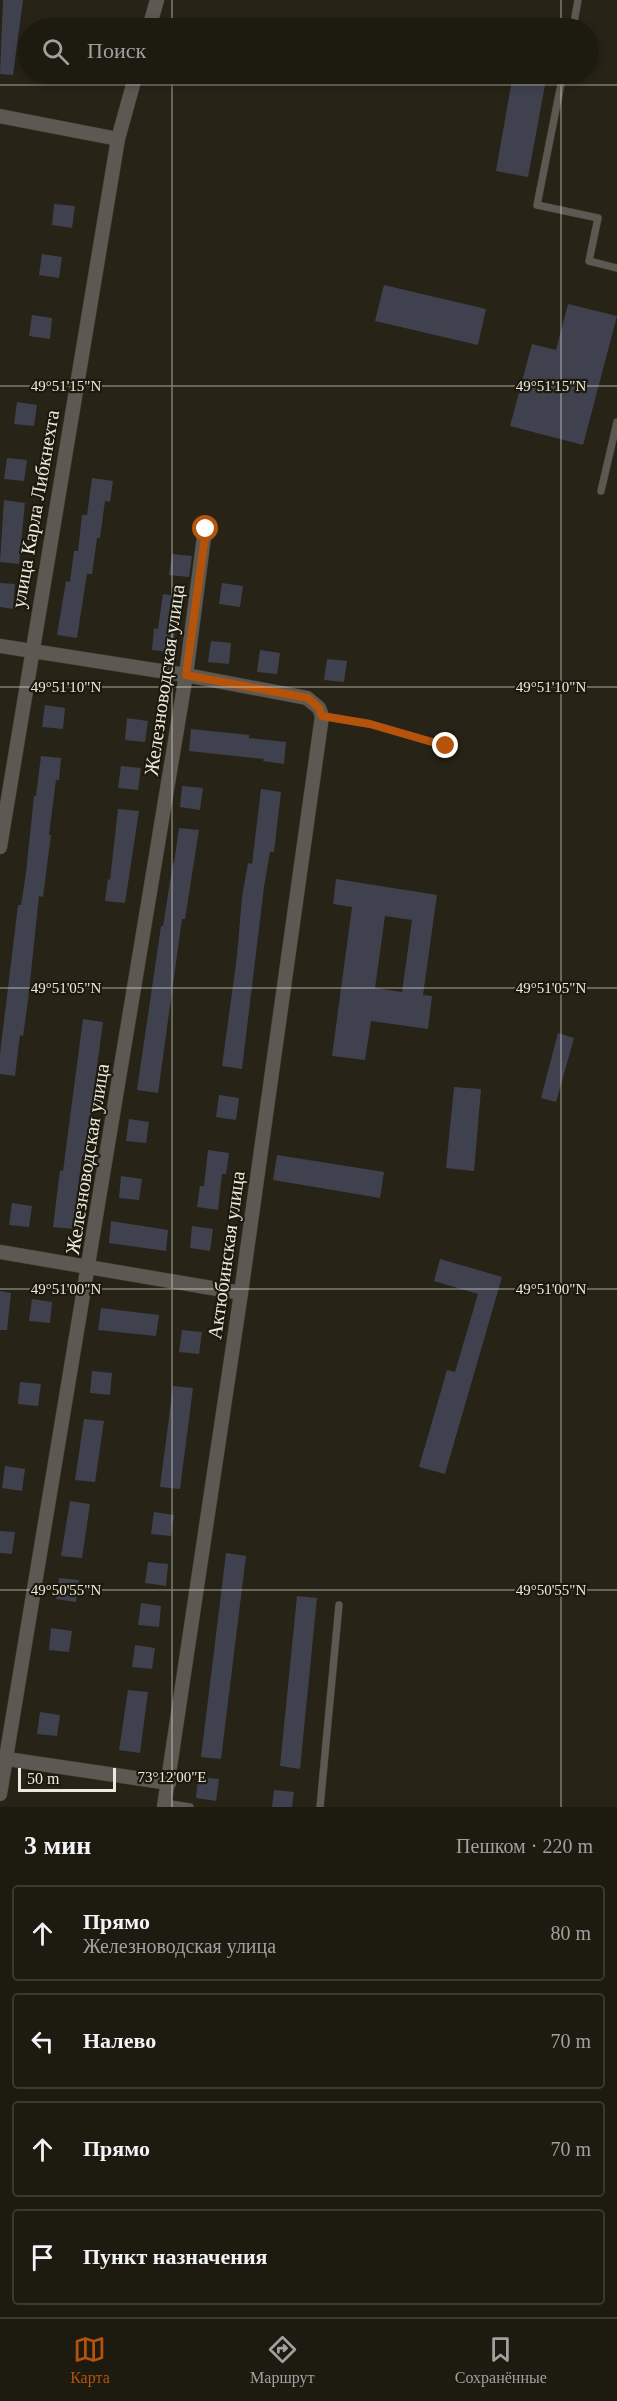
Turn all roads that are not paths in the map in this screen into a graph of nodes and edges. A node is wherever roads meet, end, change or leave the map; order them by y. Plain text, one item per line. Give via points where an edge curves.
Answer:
1 (158, 0) edge
2 (578, 0) edge
3 (152, 18) edge
4 (575, 18) edge
5 (133, 84) edge
6 (561, 84) edge
7 (0, 116) edge
8 (118, 139) junction
9 (617, 268) edge
10 (617, 422) edge
11 (601, 491) dead end
12 (206, 529) dead end
13 (0, 646) edge
14 (31, 651) junction
15 (186, 675) junction
16 (320, 712) junction
17 (446, 746) dead end
18 (0, 847) edge
19 (0, 1252) edge
20 (89, 1267) junction
21 (241, 1293) junction
22 (339, 1605) dead end
23 (3, 1758) edge
24 (169, 1783) junction
25 (0, 1794) edge
26 (164, 1805) edge
27 (190, 1807) edge
28 (320, 1807) edge

1 - 3 street
2 - 4 lane
5 - 8 street, улица Карла Либкнехта
6 - 9 lane via 537,205 598,218 589,261
7 - 8 street
8 - 14 street, улица Карла Либкнехта
10 - 11 lane
12 - 15 street, Железноводская улица
13 - 14 street
14 - 15 street
14 - 18 street, улица Карла Либкнехта
15 - 16 street via 308,698
15 - 20 street, Железноводская улица
16 - 17 lane
16 - 21 street, Актюбинская улица
19 - 20 street
20 - 21 street
20 - 23 street, Железноводская улица
21 - 24 street, Актюбинская улица
22 - 28 lane
23 - 24 street
23 - 25 street, Железноводская улица
24 - 26 street, Актюбинская улица
26 - 27 lane

